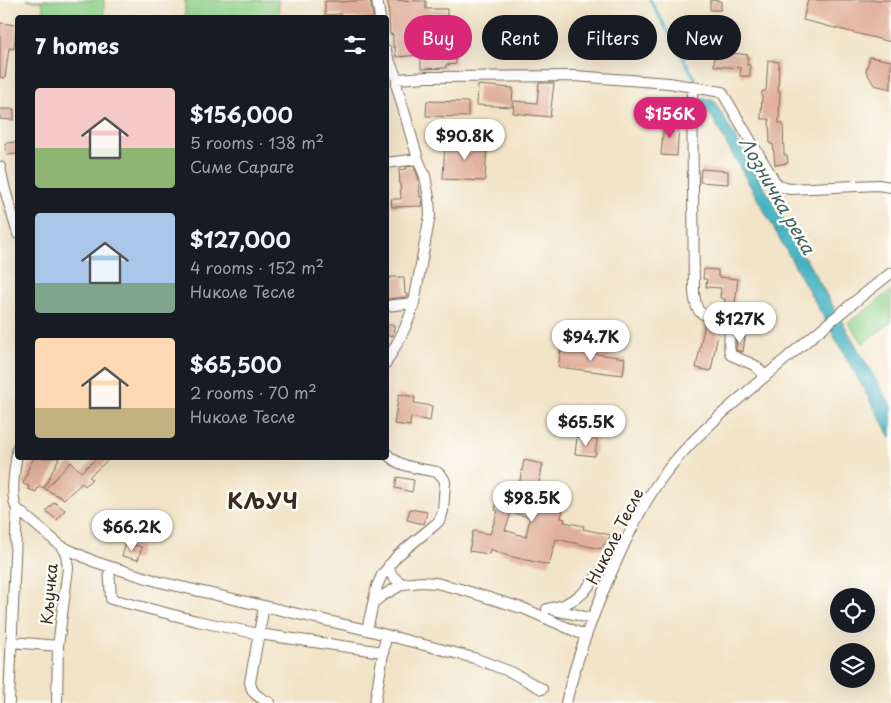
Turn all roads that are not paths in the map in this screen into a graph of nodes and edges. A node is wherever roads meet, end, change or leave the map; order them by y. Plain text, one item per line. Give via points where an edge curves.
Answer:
1 (377, 0) edge
2 (380, 15) edge
3 (389, 59) edge
4 (397, 83) junction
5 (692, 86) junction
6 (389, 87) edge
7 (418, 159) junction
8 (389, 163) edge
9 (0, 166) edge
10 (891, 187) edge
11 (15, 224) edge
12 (891, 273) edge
13 (414, 303) junction
14 (389, 306) edge
15 (389, 358) edge
16 (766, 376) junction
17 (389, 456) edge
18 (16, 460) edge
19 (17, 509) junction
20 (61, 546) junction
21 (621, 552) junction
22 (390, 565) junction
23 (109, 567) junction
24 (403, 584) junction
25 (374, 602) junction
26 (264, 606) junction
27 (525, 609) junction
28 (547, 609) junction
29 (592, 619) junction
30 (367, 630) junction
31 (259, 634) junction
32 (386, 635) junction
33 (586, 636) junction
34 (12, 642) junction
35 (58, 646) junction
36 (383, 652) junction
37 (542, 688) dead end
38 (9, 703) edge
39 (57, 703) edge
40 (270, 703) edge
41 (375, 703) edge
42 (566, 703) edge

1 - 2 street
3 - 4 street
4 - 5 street via 427,77 575,76
4 - 6 street
4 - 7 street
5 - 10 street via 722,92 775,182 784,188
5 - 16 street via 695,305 702,314 728,325 728,351 731,355 754,365
7 - 8 street
7 - 13 street via 428,188 430,215
9 - 11 street
12 - 16 street, Николе Тесле
13 - 14 street
13 - 15 street via 407,326
16 - 21 street, Николе Тесле via 711,422 661,479 641,509
17 - 22 street via 400,464 437,472 445,482 443,511 438,522
18 - 19 street, Кључка via 13,492
19 - 20 street, Кључка
19 - 34 street, Кључка
20 - 23 street
20 - 35 street, Кључка via 68,568
21 - 28 street via 579,596 564,606
21 - 29 street, Николе Тесле
22 - 24 street via 392,575
22 - 25 street via 382,574
23 - 26 street
23 - 31 street via 111,599
24 - 25 street
24 - 27 street via 436,583
25 - 30 street
26 - 30 street
26 - 31 street
27 - 28 street
27 - 33 street
28 - 29 street
29 - 33 street, Николе Тесле
30 - 32 street
31 - 36 street
31 - 40 street via 251,689
32 - 36 street
32 - 37 street via 474,658
33 - 42 street, Николе Тесле
34 - 35 street
34 - 38 street, Кључка
35 - 39 street, Кључка
36 - 41 street

